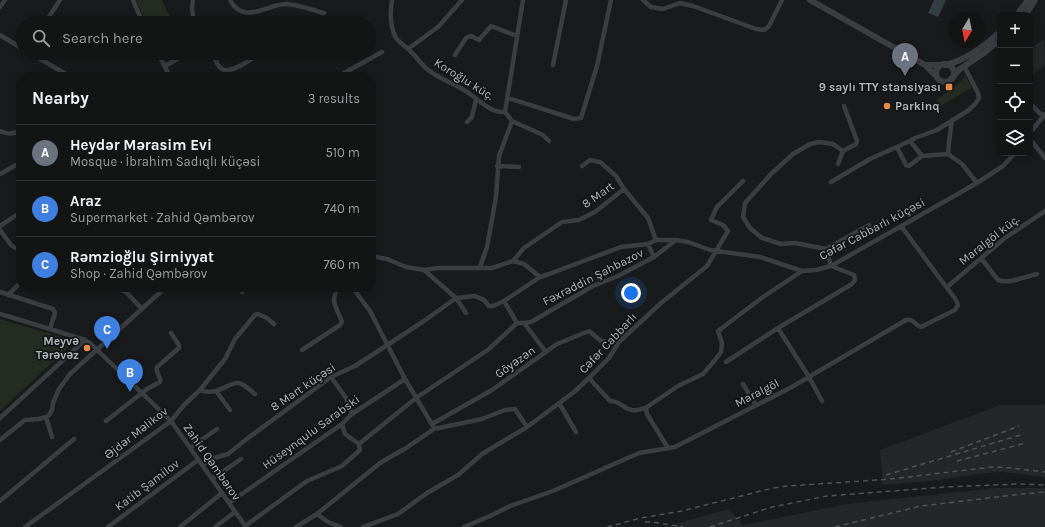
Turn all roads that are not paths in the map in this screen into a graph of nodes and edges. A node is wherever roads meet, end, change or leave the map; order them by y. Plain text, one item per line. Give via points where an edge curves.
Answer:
1 (60, 0) edge
2 (133, 0) edge
3 (193, 0) edge
4 (230, 0) edge
5 (392, 0) edge
6 (462, 0) edge
7 (523, 0) edge
8 (566, 0) edge
9 (611, 0) edge
10 (643, 0) edge
11 (782, 0) edge
12 (810, 0) edge
13 (1028, 0) edge
14 (1035, 0) edge
15 (3, 1) edge
16 (0, 7) edge
17 (1019, 12) edge
18 (1027, 12) edge
19 (324, 13) dead end
20 (50, 16) edge
21 (140, 16) edge
22 (193, 16) edge
23 (997, 34) edge
24 (0, 35) edge
25 (517, 36) junction
26 (997, 42) edge
27 (16, 45) edge
28 (408, 49) junction
29 (382, 52) dead end
30 (376, 55) edge
31 (455, 55) dead end
32 (41, 60) edge
33 (162, 60) edge
34 (176, 60) edge
35 (216, 60) edge
36 (249, 60) edge
37 (368, 60) edge
38 (553, 65) dead end
39 (925, 65) junction
40 (944, 65) junction
41 (165, 66) junction
42 (964, 66) junction
43 (60, 72) edge
44 (168, 72) edge
45 (346, 72) edge
46 (937, 77) junction
47 (952, 78) junction
48 (508, 98) junction
49 (476, 99) junction
50 (844, 106) dead end
51 (1033, 106) edge
52 (505, 112) junction
53 (1044, 115) edge
54 (952, 120) junction
55 (512, 121) junction
56 (467, 122) dead end
57 (1033, 128) edge
58 (0, 131) edge
59 (16, 133) edge
60 (550, 142) dead end
61 (910, 142) junction
62 (1033, 143) edge
63 (897, 147) junction
64 (843, 151) junction
65 (948, 154) junction
66 (922, 156) junction
67 (1012, 156) edge
68 (1045, 158) edge
69 (838, 164) dead end
70 (16, 165) edge
71 (497, 166) junction
72 (582, 166) dead end
73 (519, 168) dead end
74 (0, 174) edge
75 (743, 180) dead end
76 (831, 182) dead end
77 (977, 183) junction
78 (624, 189) junction
79 (1045, 211) edge
80 (16, 215) edge
81 (869, 225) dead end
82 (0, 226) edge
83 (901, 226) junction
84 (0, 230) edge
85 (656, 240) junction
86 (676, 240) junction
87 (648, 244) junction
88 (16, 248) edge
89 (826, 249) junction
90 (716, 251) junction
91 (376, 257) edge
92 (654, 257) junction
93 (981, 258) junction
94 (513, 261) junction
95 (831, 266) junction
96 (480, 267) junction
97 (424, 270) junction
98 (802, 271) junction
99 (1037, 274) dead end
100 (540, 277) junction
101 (947, 286) junction
102 (16, 287) edge
103 (0, 292) edge
104 (126, 292) edge
105 (161, 292) edge
106 (335, 292) edge
107 (356, 292) edge
108 (8, 295) junction
109 (456, 298) junction
110 (504, 301) junction
111 (142, 309) junction
112 (466, 313) dead end
113 (0, 314) edge
114 (517, 323) junction
115 (524, 323) junction
116 (274, 324) dead end
117 (778, 328) junction
118 (50, 329) junction
119 (171, 333) dead end
120 (85, 340) junction
121 (610, 342) dead end
122 (388, 345) junction
123 (96, 349) junction
124 (302, 350) dead end
125 (546, 352) junction
126 (726, 362) dead end
127 (331, 377) junction
128 (809, 377) junction
129 (589, 378) junction
130 (405, 379) junction
131 (743, 384) dead end
132 (200, 390) junction
133 (216, 391) junction
134 (142, 394) junction
135 (255, 394) dead end
136 (416, 398) junction
137 (822, 401) dead end
138 (559, 403) junction
139 (756, 405) junction
140 (647, 408) junction
141 (230, 410) dead end
142 (352, 414) junction
143 (46, 417) junction
144 (0, 418) edge
145 (106, 421) dead end
146 (171, 421) junction
147 (342, 424) junction
148 (432, 424) junction
149 (527, 427) junction
150 (217, 429) dead end
151 (434, 429) junction
152 (576, 432) dead end
153 (52, 438) dead end
154 (74, 439) dead end
155 (0, 440) edge
156 (359, 444) junction
157 (190, 448) junction
158 (668, 448) junction
159 (241, 459) dead end
160 (198, 460) junction
161 (202, 465) junction
162 (212, 479) junction
163 (222, 493) junction
164 (0, 501) edge
165 (229, 503) junction
166 (235, 512) junction
167 (317, 514) junction
168 (246, 526) edge
169 (25, 527) edge
170 (108, 527) edge
171 (180, 527) edge
172 (215, 527) edge
173 (296, 527) edge
174 (341, 527) edge
175 (363, 527) edge
176 (464, 527) edge

1 - 20 street
2 - 21 street
3 - 22 street
4 - 19 street via 239,11 247,13 261,12 286,4
5 - 28 street, Koroğlu küç. via 390,14 395,37
6 - 28 street via 438,27
7 - 25 street
8 - 38 street
9 - 48 street via 597,66 581,118 574,119
10 - 11 street via 651,7 664,9 680,3 693,6 764,30 769,26
12 - 39 street
13 - 17 street
14 - 18 street
15 - 16 street
23 - 40 street via 971,55
24 - 27 street
25 - 31 street via 491,26 479,40 471,36 466,38
25 - 48 street
26 - 42 street
28 - 49 street, Koroğlu küç. via 428,70
29 - 30 street
32 - 43 street
33 - 41 street
34 - 41 street
35 - 36 street via 225,71 232,70
37 - 45 street
39 - 40 street
39 - 46 street
40 - 46 street via 937,68
40 - 47 street via 952,69
41 - 44 street
42 - 47 street
42 - 54 street via 979,98 969,110
46 - 47 street via 944,82
48 - 52 street
49 - 52 street, Koroğlu küç. via 500,113
49 - 56 street via 472,117
50 - 64 street via 857,140 856,144
51 - 53 street
52 - 55 street
53 - 57 street
54 - 61 street
54 - 65 street
55 - 60 street via 543,135
55 - 71 street
58 - 59 street
61 - 63 street
61 - 66 street
62 - 68 street
63 - 66 street via 906,165 909,166
63 - 76 street via 870,159
64 - 69 street
64 - 89 street via 832,144 810,144 793,154 745,202 743,217 750,228 762,238 781,244 795,243
65 - 66 street
65 - 77 street via 962,164
67 - 77 street, Cəfər Cabbarlı küçəsi via 1003,166
70 - 74 street
71 - 73 street
71 - 96 street via 496,197 487,247
72 - 78 street via 590,160 600,162 616,176
75 - 90 street, Cəfər Cabbarlı via 717,207 711,220 723,224 728,231
77 - 83 street, Cəfər Cabbarlı küçəsi
78 - 85 street, 8 Mart via 648,218
78 - 94 street, 8 Mart via 595,212 579,220 562,222 524,248
79 - 93 street, Maralgöl küç.
80 - 82 street
81 - 89 street
83 - 95 street, Cəfər Cabbarlı küçəsi
83 - 101 street, Maralgöl
84 - 88 street via 11,245
85 - 86 street, Cəfər Cabbarlı küçəsi
85 - 87 street, Cəfər Cabbarlı küçəsi
86 - 90 street, Cəfər Cabbarlı küçəsi
86 - 92 street, Fəxrəddin Şahbazov
87 - 92 street
87 - 100 street, Cəfər Cabbarlı küçəsi via 622,247
89 - 95 street
90 - 98 street, Cəfər Cabbarlı küçəsi via 760,257
90 - 129 street, Cəfər Cabbarlı via 707,266 660,303 619,342 609,358
91 - 97 street
92 - 115 street, Fəxrəddin Şahbazov via 593,286 531,322
93 - 99 street via 998,280 1009,282
93 - 101 street, Maralgöl küç.
94 - 96 street via 492,268
94 - 100 street via 524,264
95 - 98 street, Cəfər Cabbarlı küçəsi
95 - 117 street via 854,275 855,280
96 - 97 street
97 - 109 street
98 - 140 street via 718,331 722,343 720,352 703,374 678,386
100 - 110 street
101 - 128 street, Maralgöl via 958,305 955,310 921,327 913,320 906,320
102 - 108 street
103 - 108 street
104 - 111 street
105 - 111 street
106 - 124 street via 333,299 342,322
107 - 122 street via 370,311
108 - 118 street via 54,309
109 - 110 street, 8 Mart küçəsi via 475,296 489,306
109 - 112 street
109 - 122 street, 8 Mart küçəsi
110 - 114 street
111 - 123 street
113 - 118 street, Zahid Qəmbərov
114 - 115 street, Fəxrəddin Şahbazov
114 - 136 street via 489,348
115 - 125 street
116 - 132 street, Əjdər Məlikov via 267,318 255,315 235,339 226,359
117 - 126 street
117 - 128 street
118 - 120 street, Zahid Qəmbərov
119 - 134 street via 179,348 157,367 160,382
120 - 123 street, Zahid Qəmbərov
120 - 144 street
121 - 125 street, Göyəzən via 601,341 589,331 557,344
122 - 127 street, 8 Mart küçəsi via 355,366
122 - 130 street
123 - 134 street, Zahid Qəmbərov
123 - 143 street via 63,382 55,396 52,410
125 - 148 street, Göyəzən via 492,390
127 - 142 street via 346,398
127 - 161 street, 8 Mart küçəsi via 228,454 211,459
128 - 137 street
128 - 139 street, Maralgöl
129 - 138 street, Cəfər Cabbarlı
129 - 140 street via 610,401 628,410 639,411
130 - 136 street
130 - 142 street, Hüseynqulu Sarabski
131 - 139 street
132 - 133 street
132 - 146 street, Əjdər Məlikov
133 - 135 street via 240,383
133 - 141 street
134 - 145 street
134 - 146 street, Zahid Qəmbərov
136 - 148 street
136 - 156 street
138 - 149 street, Cəfər Cabbarlı
138 - 152 street
139 - 158 street, Maralgöl via 675,448
140 - 158 street via 647,414
142 - 147 street, Hüseynqulu Sarabski
143 - 153 street
143 - 155 street via 25,420
146 - 157 street, Zahid Qəmbərov
146 - 169 street, Əjdər Məlikov
147 - 156 street via 345,434
147 - 165 street, Hüseynqulu Sarabski
148 - 151 street
149 - 151 street via 515,409
149 - 175 street, Cəfər Cabbarlı via 482,454 458,475 398,514
150 - 157 street
151 - 167 street via 380,463
154 - 164 street
156 - 168 street via 360,450 342,466 307,481
157 - 160 street, Zahid Qəmbərov
158 - 176 street, Maralgöl via 639,453
159 - 162 street
160 - 161 street, Zahid Qəmbərov
160 - 170 street, Katib Şamilov
161 - 162 street, Zahid Qəmbərov
162 - 163 street, Zahid Qəmbərov
163 - 165 street, Zahid Qəmbərov
163 - 171 street
165 - 166 street, Zahid Qəmbərov
166 - 168 street, Zahid Qəmbərov
166 - 172 street
167 - 173 street
167 - 174 street

